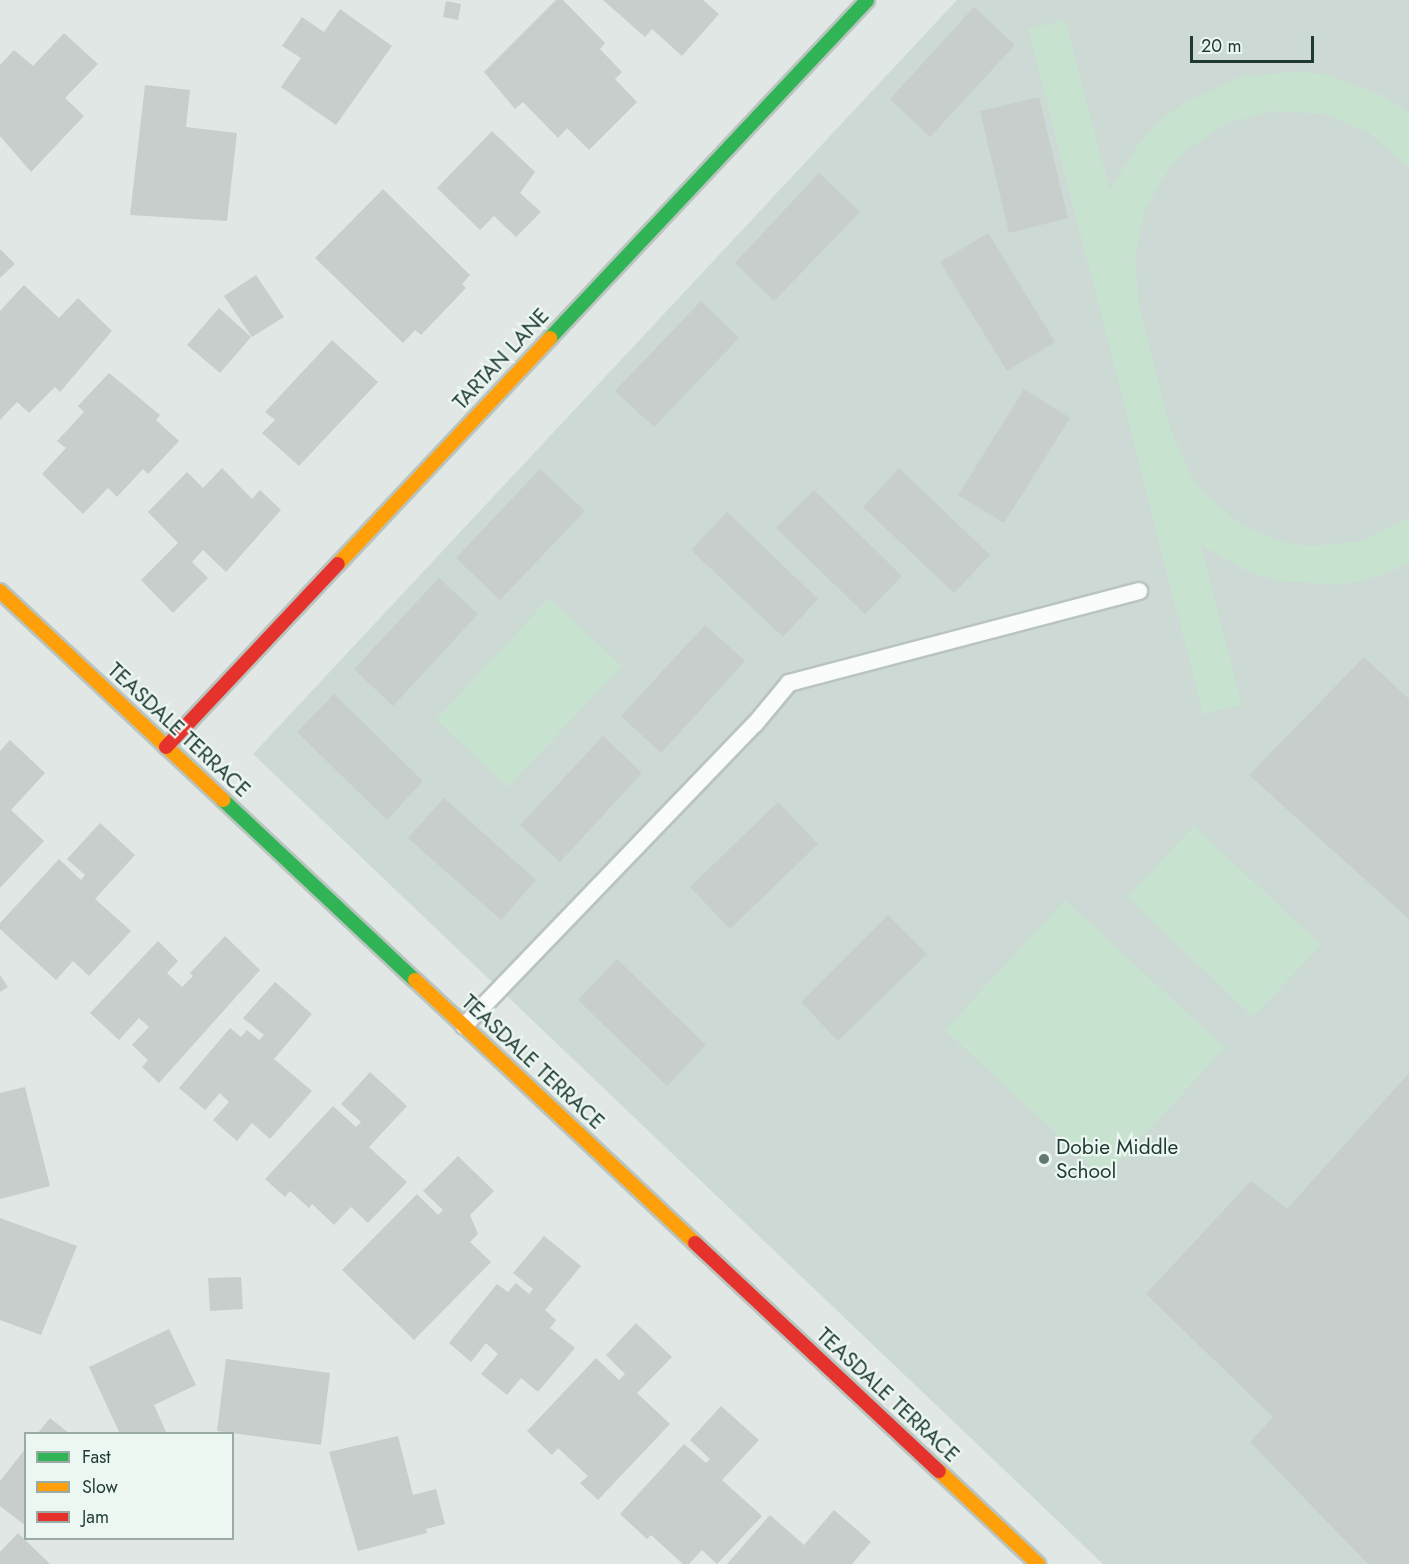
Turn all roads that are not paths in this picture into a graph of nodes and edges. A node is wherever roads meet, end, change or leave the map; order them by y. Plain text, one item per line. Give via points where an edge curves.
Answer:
1 (867, 0) edge
2 (0, 591) edge
3 (1139, 591) dead end
4 (166, 747) junction
5 (464, 1026) junction
6 (1038, 1564) edge

1 - 4 street, TARTAN LANE
2 - 4 street, TEASDALE TERRACE
3 - 5 lane via 789,683 755,724
4 - 5 street, TEASDALE TERRACE
5 - 6 street, TEASDALE TERRACE

